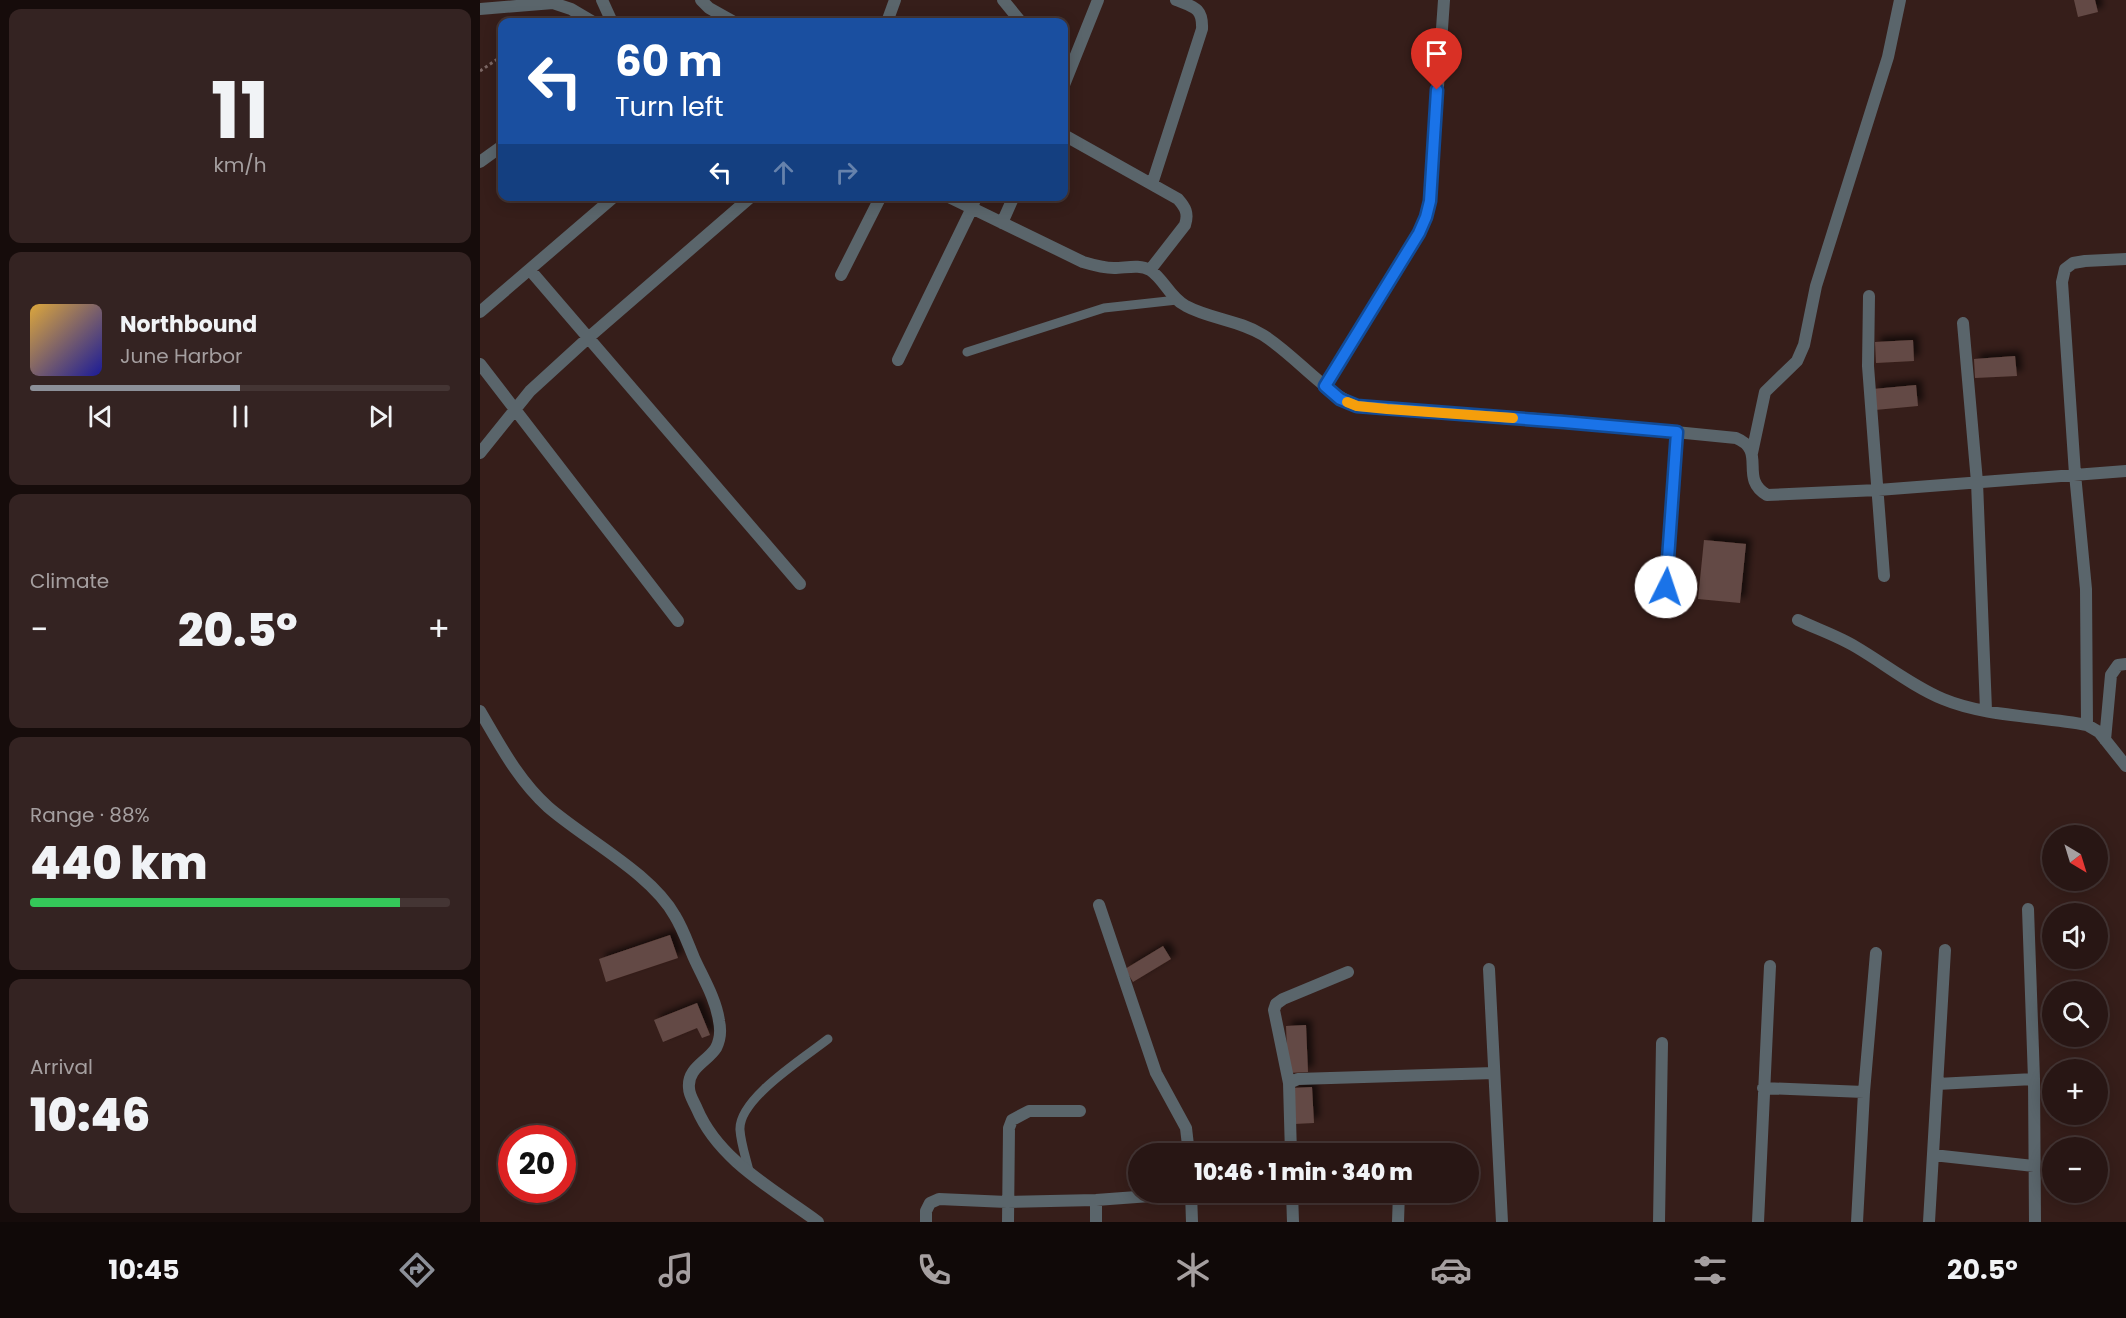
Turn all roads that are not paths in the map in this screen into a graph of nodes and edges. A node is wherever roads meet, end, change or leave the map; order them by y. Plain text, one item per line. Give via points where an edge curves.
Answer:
1 (602, 0) edge
2 (701, 0) edge
3 (895, 0) edge
4 (1003, 0) edge
5 (1098, 0) edge
6 (1176, 0) edge
7 (1444, 0) edge
8 (1900, 0) edge
9 (480, 9) edge
10 (586, 18) edge
11 (610, 18) edge
12 (727, 18) edge
13 (888, 18) edge
14 (1018, 18) edge
15 (1068, 63) edge
16 (1068, 137) edge
17 (498, 149) edge
18 (480, 162) edge
19 (1152, 184) junction
20 (609, 201) edge
21 (746, 201) edge
22 (878, 201) edge
23 (1012, 201) edge
24 (974, 202) edge
25 (1002, 223) junction
26 (2126, 259) edge
27 (530, 270) junction
28 (1153, 273) junction
29 (841, 274) dead end
30 (1173, 296) junction
31 (1869, 296) dead end
32 (480, 312) edge
33 (1963, 323) dead end
34 (588, 338) junction
35 (967, 352) dead end
36 (898, 360) dead end
37 (480, 364) edge
38 (1325, 386) junction
39 (515, 408) junction
40 (1677, 432) junction
41 (480, 453) edge
42 (1752, 453) junction
43 (2126, 471) edge
44 (2075, 474) junction
45 (1977, 482) junction
46 (1878, 490) junction
47 (1884, 576) dead end
48 (800, 584) dead end
49 (1666, 587) dead end
50 (1798, 620) dead end
51 (678, 621) dead end
52 (2126, 664) edge
53 (1986, 710) junction
54 (480, 711) edge
55 (2087, 724) junction
56 (2105, 740) junction
57 (2126, 766) edge
58 (1099, 905) dead end
59 (2028, 909) dead end
60 (1945, 950) dead end
61 (1876, 953) dead end
62 (1770, 966) dead end
63 (1489, 969) dead end
64 (1348, 972) dead end
65 (828, 1039) dead end
66 (1662, 1043) dead end
67 (1494, 1073) junction
68 (2034, 1079) junction
69 (1289, 1083) junction
70 (1937, 1084) junction
71 (1763, 1088) junction
72 (1864, 1092) junction
73 (1080, 1112) dead end
74 (1188, 1143) edge
75 (1291, 1143) edge
76 (1933, 1155) junction
77 (2034, 1166) junction
78 (749, 1171) junction
79 (1128, 1198) edge
80 (1096, 1200) junction
81 (1007, 1202) junction
82 (1191, 1203) edge
83 (1292, 1203) edge
84 (1399, 1203) edge
85 (818, 1222) edge
86 (926, 1222) edge
87 (1008, 1222) edge
88 (1096, 1222) edge
89 (1192, 1222) edge
90 (1293, 1222) edge
91 (1398, 1222) edge
92 (1502, 1222) edge
93 (1659, 1222) edge
94 (1758, 1222) edge
95 (1857, 1222) edge
96 (1929, 1222) edge
97 (2035, 1222) edge

1 - 11 street
2 - 12 street
3 - 13 street
4 - 14 street
5 - 15 street
6 - 19 street via 1198,10 1203,18 1202,29
7 - 38 street via 1426,217
8 - 42 street via 1885,68 1816,285 1804,345 1797,362 1765,392
9 - 10 street via 553,3
16 - 19 street
17 - 18 street
19 - 28 street via 1178,199 1188,217
20 - 27 street
21 - 34 street
22 - 29 street
23 - 25 street
24 - 25 street
24 - 36 street
25 - 28 street via 1098,267 1129,266
26 - 44 street via 2085,261 2065,269 2062,282
27 - 32 street
27 - 34 street
28 - 30 street
30 - 35 lane via 1104,308
30 - 38 street via 1187,307 1264,335
31 - 46 street via 1868,366
33 - 45 street
34 - 39 street
34 - 48 street
37 - 39 street
38 - 40 street via 1340,399 1357,406
39 - 41 street
39 - 51 street
40 - 42 street via 1736,438 1745,442
40 - 49 lane
42 - 46 street via 1753,478 1767,495
43 - 44 street
44 - 45 street
44 - 55 street via 2086,589
45 - 46 street
45 - 53 street
46 - 47 street
50 - 53 street via 1854,645 1943,699
52 - 56 street via 2118,665 2111,675
53 - 55 street
54 - 78 street via 531,791 650,886 675,916 719,1021 716,1048 694,1070 689,1090 717,1143
55 - 56 street
56 - 57 street
58 - 74 street via 1156,1073 1186,1128
59 - 68 street
60 - 70 street
61 - 72 street
62 - 71 street
63 - 67 street
64 - 69 street via 1276,1004
65 - 78 lane via 747,1105 740,1129
66 - 93 street
67 - 69 street via 1298,1079
67 - 92 street
68 - 70 street
68 - 77 street
69 - 75 street
70 - 76 street
71 - 72 street
71 - 94 street
72 - 95 street
73 - 81 street via 1029,1111 1012,1120
76 - 77 street
76 - 96 street
77 - 97 street
78 - 85 street
79 - 80 street
80 - 81 street
80 - 88 street
81 - 86 street via 939,1199 930,1203
81 - 87 street
82 - 89 street
83 - 90 street
84 - 91 street

